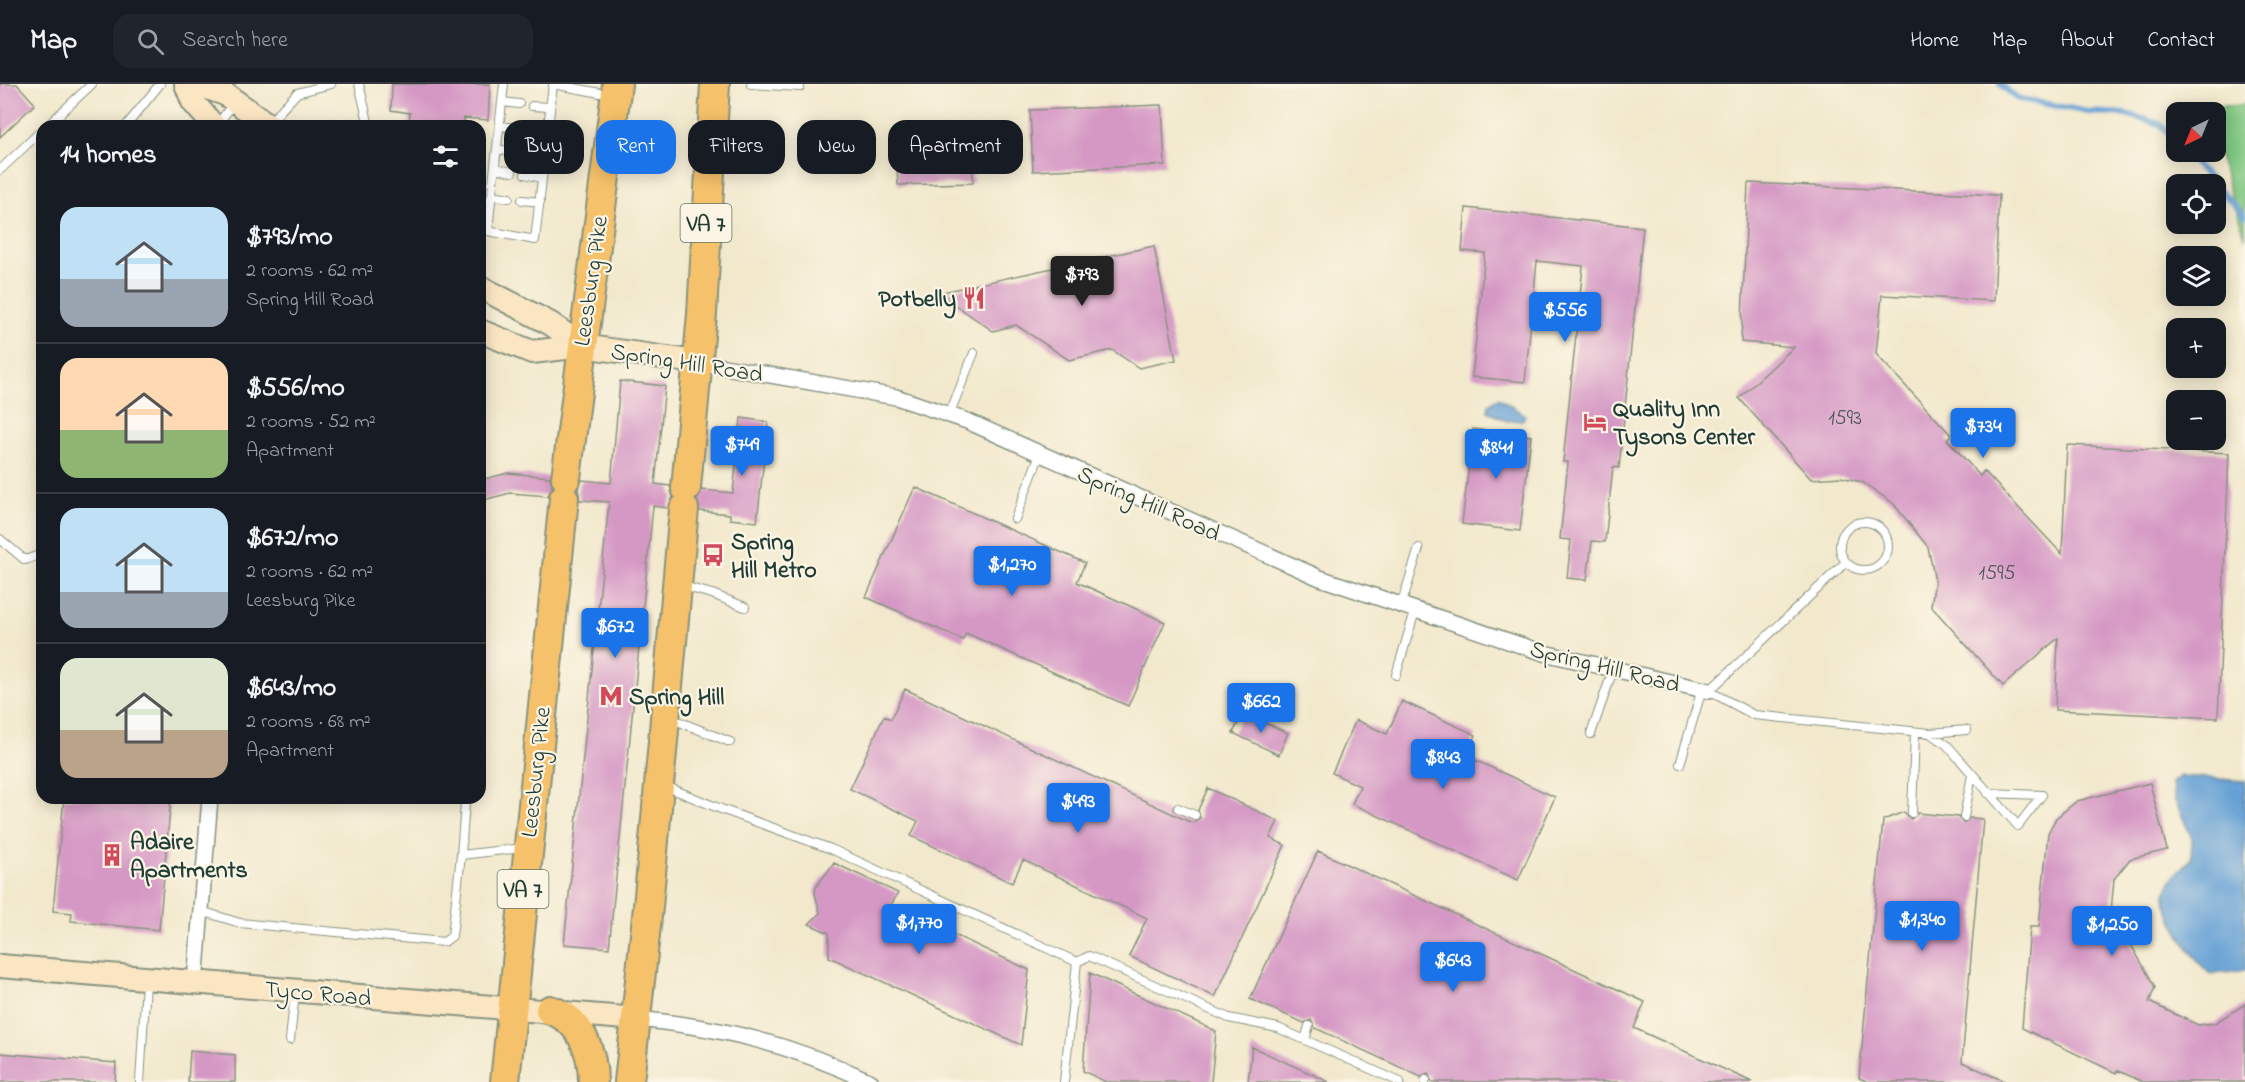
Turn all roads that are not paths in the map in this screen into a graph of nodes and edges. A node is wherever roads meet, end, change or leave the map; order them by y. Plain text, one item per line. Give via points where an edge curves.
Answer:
1 (93, 84) edge
2 (160, 84) edge
3 (186, 84) edge
4 (196, 84) edge
5 (331, 84) edge
6 (359, 84) edge
7 (504, 84) edge
8 (553, 84) edge
9 (716, 84) edge
10 (751, 84) edge
11 (575, 86) edge
12 (800, 87) dead end
13 (616, 90) edge
14 (236, 101) junction
15 (502, 102) junction
16 (519, 104) dead end
17 (532, 106) dead end
18 (550, 107) junction
19 (54, 120) edge
20 (131, 120) edge
21 (210, 120) edge
22 (220, 120) edge
23 (262, 120) edge
24 (273, 120) edge
25 (368, 120) edge
26 (549, 120) edge
27 (500, 126) junction
28 (504, 126) edge
29 (36, 136) edge
30 (497, 149) junction
31 (504, 150) edge
32 (495, 168) junction
33 (0, 170) edge
34 (504, 170) edge
35 (525, 174) dead end
36 (543, 174) edge
37 (542, 178) junction
38 (486, 198) edge
39 (491, 198) junction
40 (509, 198) dead end
41 (522, 200) dead end
42 (540, 202) junction
43 (486, 290) edge
44 (486, 333) edge
45 (582, 346) junction
46 (974, 353) dead end
47 (696, 362) junction
48 (949, 415) junction
49 (1040, 453) junction
50 (1015, 519) dead end
51 (0, 539) edge
52 (1419, 548) dead end
53 (36, 556) edge
54 (1846, 562) junction
55 (678, 585) junction
56 (745, 607) dead end
57 (1408, 609) junction
58 (1613, 670) junction
59 (1396, 675) dead end
60 (1706, 690) junction
61 (666, 716) junction
62 (1967, 730) dead end
63 (1915, 732) junction
64 (1930, 733) junction
65 (1591, 734) dead end
66 (730, 742) dead end
67 (1680, 764) dead end
68 (1972, 775) junction
69 (659, 783) junction
70 (1988, 793) junction
71 (210, 804) edge
72 (465, 804) edge
73 (1178, 808) dead end
74 (1912, 813) dead end
75 (1195, 816) dead end
76 (1964, 817) dead end
77 (527, 847) junction
78 (461, 855) junction
79 (201, 911) junction
80 (1077, 962) junction
81 (0, 966) edge
82 (146, 978) junction
83 (195, 983) junction
84 (295, 990) junction
85 (511, 1008) junction
86 (550, 1010) junction
87 (637, 1019) junction
88 (1309, 1026) dead end
89 (290, 1040) dead end
90 (1305, 1040) junction
91 (141, 1082) edge
92 (505, 1082) edge
93 (593, 1082) edge
94 (629, 1082) edge
95 (871, 1082) edge
96 (1064, 1082) edge
97 (1400, 1082) edge

1 - 19 lane
2 - 20 lane
3 - 21 street via 193,102
4 - 14 street
5 - 24 lane via 297,93
6 - 25 lane
7 - 15 lane
8 - 11 lane
8 - 18 lane
9 - 47 highway, VA 7
10 - 12 lane
11 - 13 lane
13 - 45 highway, Leesburg Pike / VA 7
14 - 22 lane
14 - 23 street
15 - 16 lane
15 - 27 lane
17 - 18 lane
18 - 26 lane
27 - 28 lane
27 - 30 lane
29 - 33 lane
30 - 31 lane
30 - 32 lane
32 - 34 lane
32 - 39 lane
35 - 37 lane
36 - 37 lane
37 - 42 lane
38 - 39 lane
39 - 40 lane
39 - 42 lane via 488,231 535,240
41 - 42 lane
43 - 45 street, Spring Hill Road via 551,324
44 - 45 street, Spring Hill Road via 532,352
45 - 47 street, Spring Hill Road
45 - 77 highway, Leesburg Pike / VA 7
46 - 48 lane
47 - 48 street, Spring Hill Road via 863,389
47 - 55 highway, VA 7
48 - 49 street, Spring Hill Road
49 - 50 lane
49 - 57 street, Spring Hill Road via 1300,570
51 - 53 lane via 25,560
52 - 57 lane
54 - 54 lane via 1863,570 1880,563 1888,547 1882,530 1865,522 1848,528 1840,544
54 - 60 lane
55 - 56 lane
55 - 61 highway, VA 7
57 - 58 street, Spring Hill Road via 1544,653
57 - 59 lane
58 - 60 street, Spring Hill Road
58 - 65 lane
60 - 63 lane via 1754,715
60 - 67 lane
61 - 66 lane
61 - 69 highway, VA 7
62 - 64 lane
63 - 64 lane
63 - 74 lane
64 - 68 lane via 1947,745
68 - 70 lane
68 - 76 lane
69 - 80 lane via 831,849
69 - 87 highway, VA 7
70 - 70 lane via 2018,826 2042,795 2031,794
71 - 79 street
72 - 78 lane
73 - 75 lane
77 - 78 lane
77 - 85 highway, Leesburg Pike / VA 7
78 - 79 lane via 452,936 444,942 240,923
79 - 83 street
80 - 90 lane via 1089,956 1229,1018 1278,1028
80 - 96 lane
81 - 82 street, Tyco Road
82 - 83 street, Tyco Road
82 - 91 lane
83 - 84 street, Tyco Road
84 - 85 street, Tyco Road
84 - 89 lane
85 - 86 street, Tyco Road
85 - 92 highway, Leesburg Pike / VA 7
86 - 87 street, Tyco Road
86 - 93 highway via 566,1016 577,1027 591,1058
87 - 94 highway, VA 7
87 - 95 street via 700,1026 769,1041 827,1061
88 - 90 lane
90 - 97 lane

